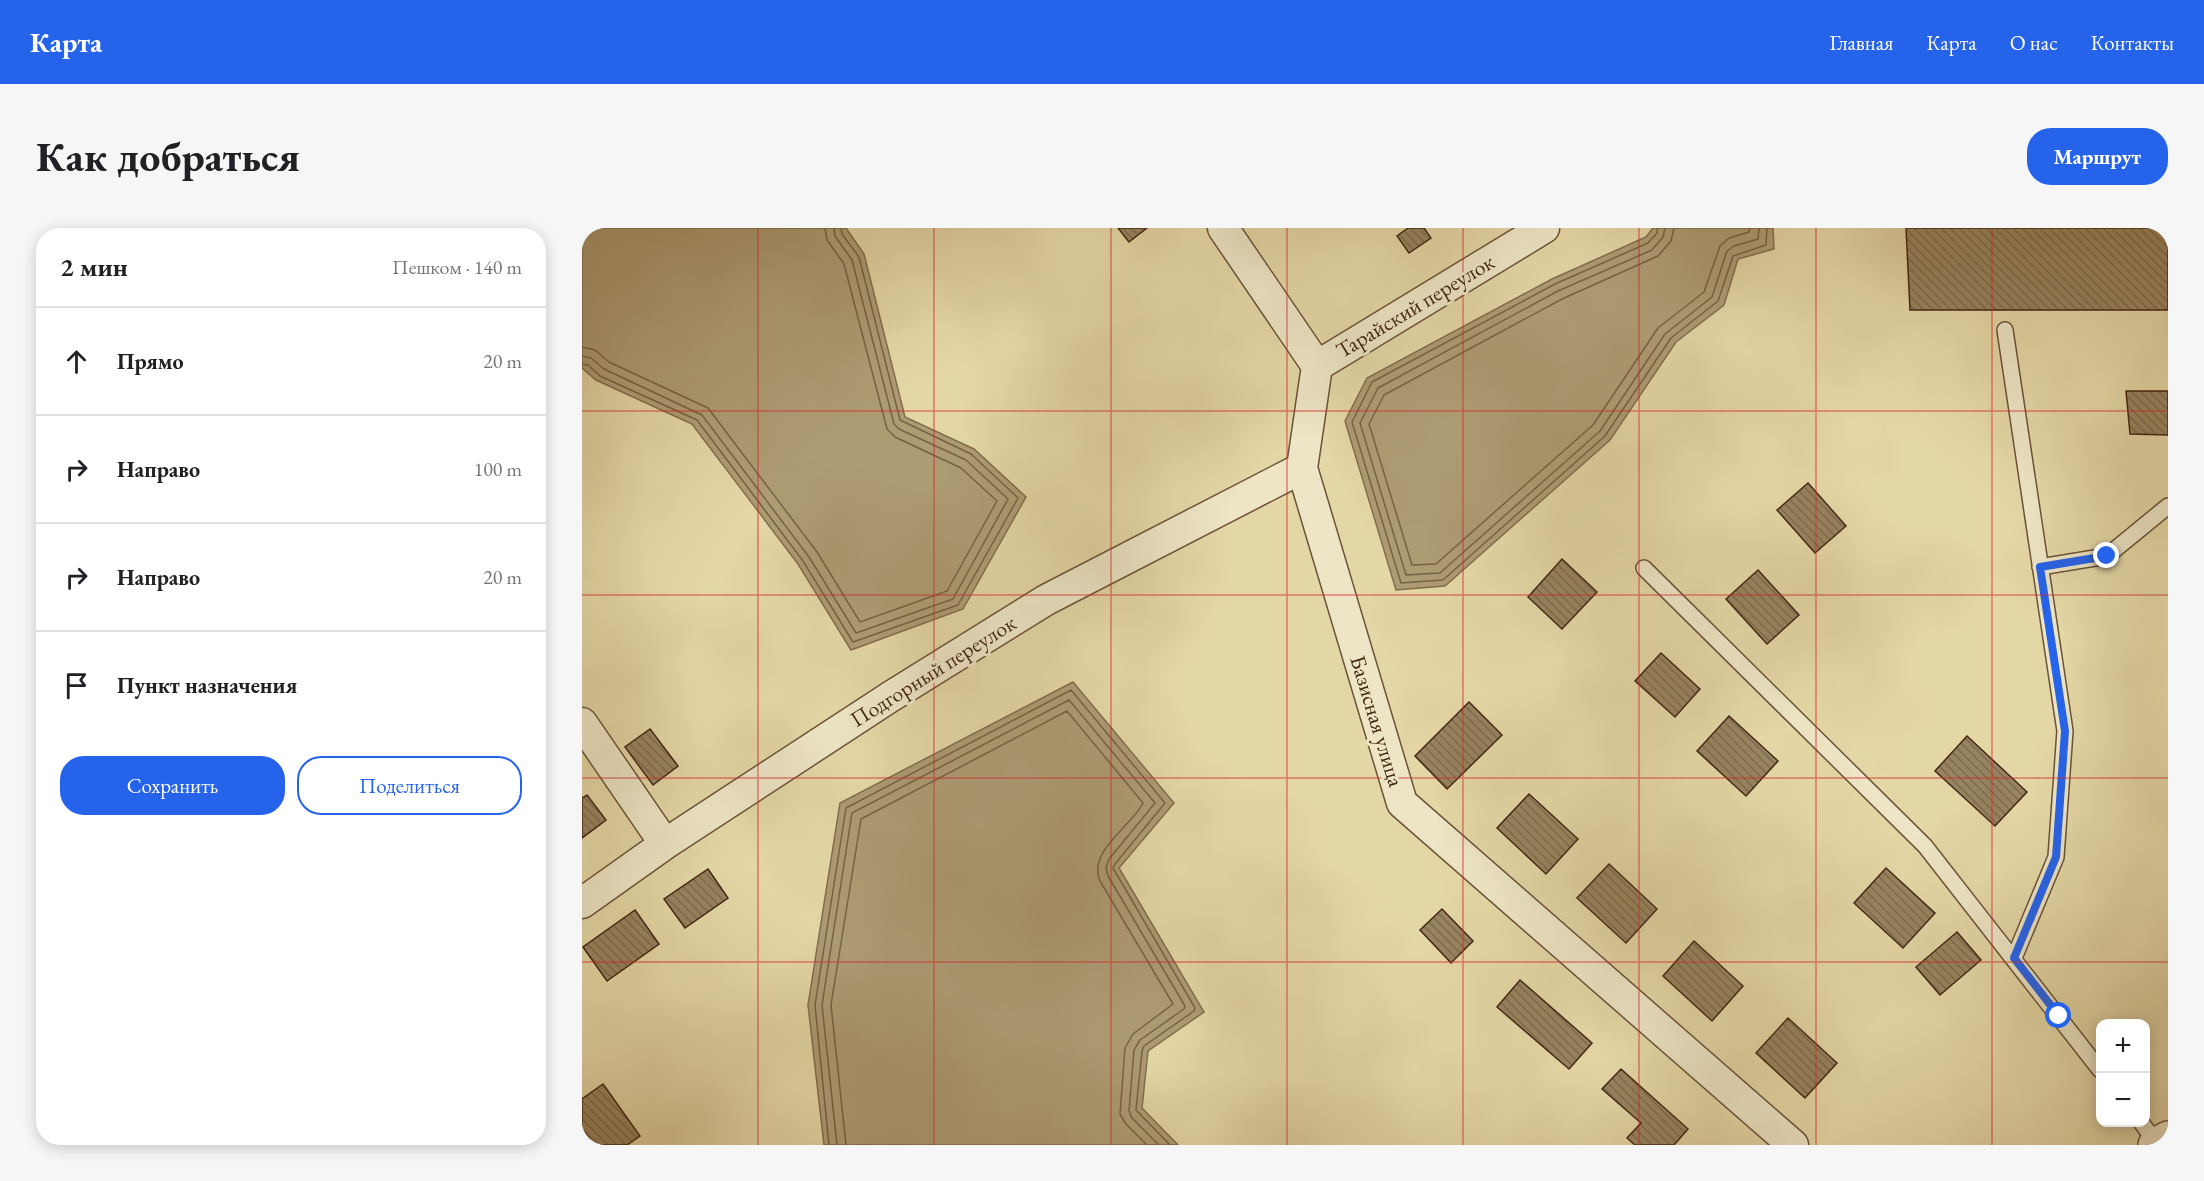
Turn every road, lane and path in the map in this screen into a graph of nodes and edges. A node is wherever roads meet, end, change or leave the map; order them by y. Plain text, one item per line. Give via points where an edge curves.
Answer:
1 (1223, 228) edge
2 (1544, 228) edge
3 (2005, 330) dead end
4 (1317, 366) junction
5 (1302, 468) junction
6 (2168, 506) edge
7 (2040, 567) junction
8 (1644, 568) dead end
9 (582, 723) edge
10 (665, 844) junction
11 (582, 903) edge
12 (2014, 958) junction
13 (2096, 1065) edge
14 (1793, 1145) edge

1 - 4 street
2 - 4 street, Тарайский переулок
3 - 7 lane
4 - 5 street, Базисная улица
5 - 10 street, Подгорный переулок via 1046,600
5 - 14 street, Базисная улица via 1402,803
6 - 7 lane via 2107,556
7 - 12 lane via 2065,731 2056,857
8 - 12 lane via 1925,846
9 - 10 street
10 - 11 street, Подгорный переулок
12 - 13 lane

